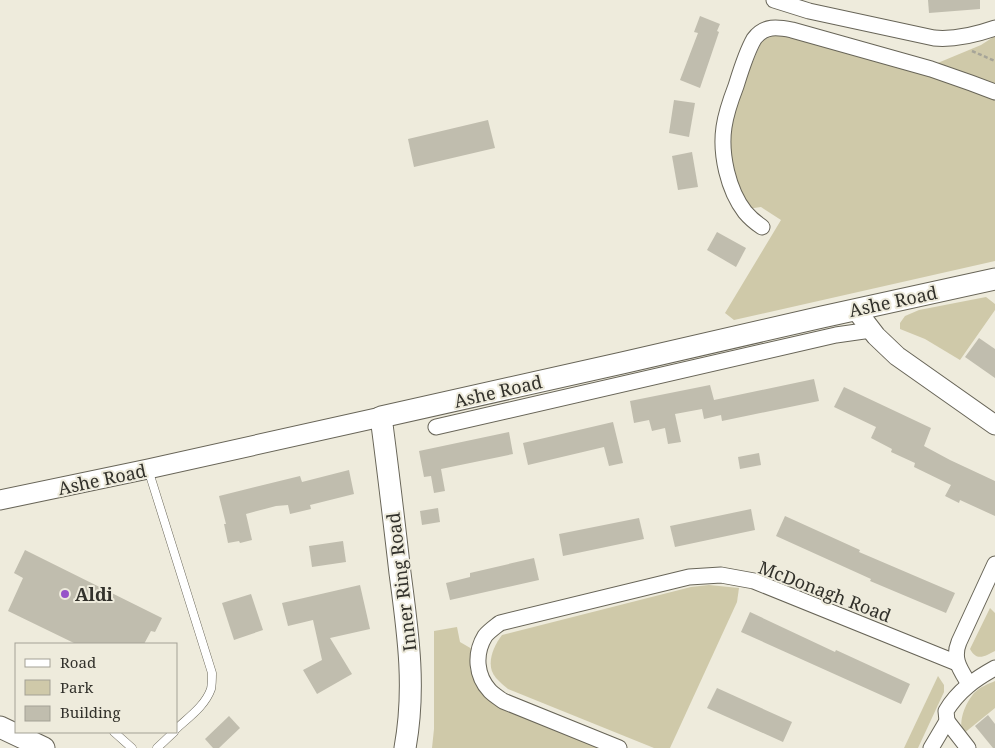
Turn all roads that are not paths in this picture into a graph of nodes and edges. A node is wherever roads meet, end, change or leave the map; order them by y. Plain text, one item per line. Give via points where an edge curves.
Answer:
1 (774, 0) edge
2 (995, 28) edge
3 (995, 92) edge
4 (762, 227) dead end
5 (995, 279) edge
6 (856, 310) junction
7 (871, 330) junction
8 (622, 363) junction
9 (633, 382) junction
10 (501, 390) junction
11 (506, 411) junction
12 (381, 417) junction
13 (995, 425) edge
14 (436, 427) dead end
15 (148, 469) junction
16 (0, 500) edge
17 (995, 564) edge
18 (957, 663) junction
19 (995, 668) edge
20 (969, 684) junction
21 (947, 721) junction
22 (0, 727) edge
23 (178, 727) edge
24 (115, 733) edge
25 (172, 733) edge
26 (44, 748) edge
27 (132, 748) edge
28 (157, 748) edge
29 (405, 748) edge
30 (619, 748) edge
31 (931, 748) edge
32 (968, 748) edge

1 - 2 street via 809,11 934,38 962,37
3 - 4 street via 931,69 792,30 764,29 754,39 741,71 725,118 723,137 726,171 735,195 744,211
5 - 6 main road, Ashe Road
6 - 7 street
6 - 8 main road, Ashe Road
7 - 9 street
7 - 13 street via 901,359
8 - 9 street
8 - 10 main road, Ashe Road
9 - 11 street
10 - 11 street
10 - 12 main road, Ashe Road
11 - 14 street
12 - 15 street, Ashe Road
12 - 29 main road, Inner Ring Road via 410,662 410,707
15 - 16 street, Ashe Road
15 - 23 lane via 212,673 212,687 207,698
17 - 18 street via 957,647
18 - 20 street
18 - 30 street, McDonagh Road via 754,581 721,575 689,576 500,622 486,635 479,650 477,666 482,681 491,692 503,701
19 - 20 street
20 - 21 street via 950,704 946,711
21 - 31 street
21 - 32 street
22 - 26 main road
24 - 27 lane
25 - 28 lane

